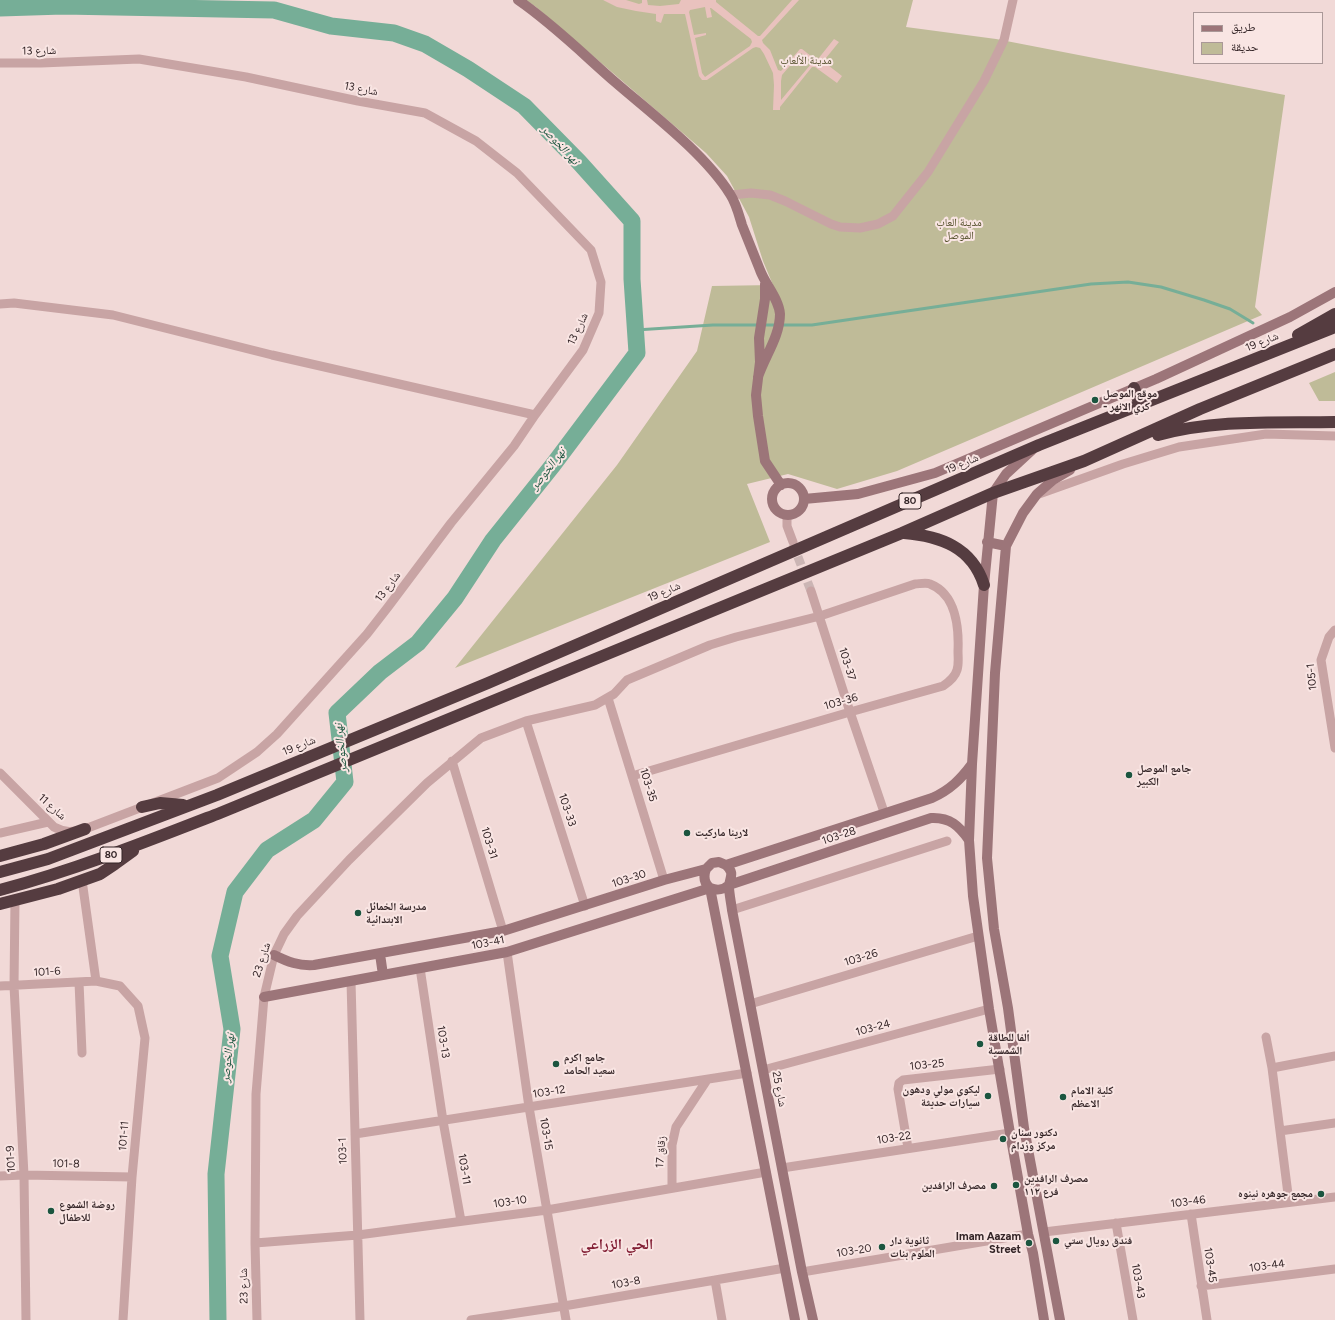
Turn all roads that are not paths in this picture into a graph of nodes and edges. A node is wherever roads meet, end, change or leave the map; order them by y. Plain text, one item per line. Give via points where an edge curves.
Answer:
1 (518, 0) edge
2 (1013, 0) edge
3 (0, 63) edge
4 (731, 195) junction
5 (764, 278) junction
6 (1335, 292) edge
7 (0, 304) edge
8 (1335, 314) edge
9 (1335, 327) edge
10 (1335, 354) edge
11 (1249, 361) junction
12 (758, 376) junction
13 (1134, 388) junction
14 (1140, 405) junction
15 (535, 415) junction
16 (1335, 422) edge
17 (1335, 436) edge
18 (1039, 445) junction
19 (1120, 446) junction
20 (1084, 462) junction
21 (780, 485) junction
22 (993, 493) junction
23 (1038, 494) junction
24 (804, 499) junction
25 (787, 515) junction
26 (902, 533) junction
27 (793, 542) tunnel mouth
28 (987, 542) junction
29 (1006, 546) junction
30 (929, 584) joint
31 (984, 585) junction
32 (811, 591) tunnel mouth
33 (820, 616) junction
34 (1335, 630) edge
35 (1331, 696) edge
36 (608, 698) junction
37 (850, 712) junction
38 (526, 721) junction
39 (1335, 748) edge
40 (452, 761) junction
41 (972, 764) junction
42 (0, 773) edge
43 (632, 776) junction
44 (196, 803) junction
45 (142, 806) junction
46 (884, 812) junction
47 (48, 822) junction
48 (85, 829) junction
49 (0, 833) edge
50 (151, 839) junction
51 (969, 840) junction
52 (947, 841) dead end
53 (0, 856) edge
54 (726, 865) junction
55 (706, 869) junction
56 (0, 872) edge
57 (82, 880) junction
58 (664, 880) junction
59 (729, 885) junction
60 (710, 888) junction
61 (0, 890) edge
62 (15, 900) junction
63 (0, 904) edge
64 (585, 906) junction
65 (732, 910) junction
66 (503, 931) junction
67 (978, 936) junction
68 (507, 952) junction
69 (380, 954) junction
70 (274, 955) junction
71 (420, 968) junction
72 (383, 975) junction
73 (96, 981) junction
74 (351, 981) junction
75 (80, 982) junction
76 (0, 986) edge
77 (14, 986) junction
78 (264, 997) junction
79 (750, 1004) junction
80 (989, 1009) junction
81 (1266, 1037) dead end
82 (82, 1053) dead end
83 (1335, 1056) edge
84 (1272, 1068) junction
85 (1000, 1069) junction
86 (763, 1070) junction
87 (747, 1074) junction
88 (707, 1080) junction
89 (529, 1107) junction
90 (443, 1120) junction
91 (1335, 1123) edge
92 (1280, 1131) junction
93 (1010, 1133) junction
94 (355, 1134) junction
95 (908, 1148) junction
96 (782, 1168) junction
97 (766, 1172) junction
98 (24, 1175) junction
99 (0, 1176) edge
100 (132, 1177) junction
101 (672, 1188) junction
102 (1335, 1197) edge
103 (1290, 1202) junction
104 (547, 1210) junction
105 (1191, 1214) junction
106 (461, 1221) junction
107 (1116, 1224) junction
108 (1044, 1232) junction
109 (1028, 1234) junction
110 (358, 1235) junction
111 (255, 1243) junction
112 (785, 1268) junction
113 (1335, 1269) edge
114 (802, 1272) junction
115 (715, 1280) junction
116 (1201, 1286) junction
117 (564, 1306) junction
118 (26, 1320) edge
119 (122, 1320) edge
120 (257, 1320) edge
121 (360, 1320) edge
122 (471, 1320) edge
123 (566, 1320) edge
124 (722, 1320) edge
125 (795, 1320) edge
126 (813, 1320) edge
127 (1044, 1320) edge
128 (1060, 1320) edge
129 (1133, 1320) edge
130 (1207, 1320) edge

1 - 4 main road via 679,137 718,177
2 - 4 street via 1004,40 984,82 928,172 893,216 878,224 860,228 840,227 770,195
3 - 15 street, شارع 13 via 139,59 246,77 425,113 476,141 517,173 591,250 601,282 599,313 583,350
4 - 5 main road
5 - 12 main road via 766,289 759,338
5 - 12 main road via 777,303 780,316 774,340
6 - 13 main road via 1290,317
7 - 15 street via 14,303 113,315 272,355
8 - 11 highway
9 - 11 highway, شارع 19 / 80
10 - 19 highway, 80 via 1200,409
11 - 14 highway, شارع 19 / 80
12 - 21 main road via 756,395 761,444 765,461
13 - 14 highway
13 - 24 main road via 935,473 858,494
14 - 18 highway, شارع 19 / 80
15 - 45 street, شارع 13 via 514,446 451,523 380,618 277,734 257,752 218,778
16 - 19 highway via 1194,426
17 - 23 street via 1266,434 1179,447
18 - 22 main road via 1006,474
18 - 44 highway, شارع 19 / 80 via 488,683
19 - 20 highway, 80
20 - 22 highway, 80
20 - 23 main road via 1052,480
21 - 24 main road via 787,483 797,486
21 - 25 main road via 774,492 772,502 777,511
22 - 26 highway, 80
22 - 28 main road
23 - 29 main road via 1023,512
24 - 25 main road via 801,509
25 - 27 street via 787,526
26 - 31 highway via 930,536 954,546 973,562
26 - 50 highway, 80 via 493,702
28 - 29 main road
28 - 31 main road
29 - 108 main road via 995,673 987,858 994,929 1008,1008 1024,1128
30 - 33 street, شارع 23 via 915,584
30 - 37 street, 103-36 via 944,594 952,607 959,641 957,671 943,686
31 - 41 main road
32 - 33 street, 103-37
33 - 36 street, شارع 23 via 710,645 627,680
33 - 37 street, 103-37
34 - 35 street, 105-1 via 1329,637 1321,660
35 - 39 street, 105-1
36 - 38 street, شارع 23 via 595,705
36 - 43 street, 103-35
37 - 43 street, 103-36
37 - 46 street, 103-37
38 - 40 street, شارع 23 via 481,738
38 - 64 street, 103-33
40 - 66 street, 103-31
40 - 70 street, شارع 23 via 304,907 284,934
41 - 46 main road, 103-30 via 959,781 946,791 932,798
41 - 51 main road
42 - 47 street, شارع 11
43 - 58 street, 103-35
44 - 45 highway
44 - 56 highway, شارع 19 / 80 via 48,859
45 - 48 street, شارع 11
46 - 54 main road, 103-30
47 - 48 street, شارع 11 via 62,831
47 - 49 street
48 - 53 highway
50 - 57 highway via 108,870
50 - 61 highway, 80 via 56,874
51 - 59 main road, 103-28 via 954,824 944,819 931,818
51 - 67 main road
52 - 65 street
54 - 55 main road, 103-30 via 716,862
54 - 59 main road, شارع 25 via 732,876
55 - 58 main road, 103-30
55 - 60 main road via 704,879
57 - 62 highway
57 - 73 street
58 - 64 main road, 103-30
59 - 60 main road, 103-28 via 720,890
59 - 65 main road, شارع 25
60 - 68 main road, 103-41
60 - 87 main road
62 - 63 highway
62 - 77 street, 101-9
64 - 66 main road, 103-30
65 - 79 main road, شارع 25
66 - 69 main road, 103-30
67 - 79 street, 103-26
67 - 80 main road
68 - 71 main road, 103-41
68 - 89 street, 103-15
69 - 70 main road, 103-30 via 306,966 291,963
69 - 72 main road
70 - 78 street, شارع 23
71 - 72 main road, 103-41
71 - 90 street, 103-13
72 - 74 main road, 103-41
73 - 75 street, 101-6
73 - 100 street, 101-11 via 120,986 138,1006 145,1038
74 - 78 main road, 103-41
74 - 94 street, 103-1
75 - 77 street, 101-6
75 - 82 street
76 - 77 street, 101-6
77 - 98 street, 101-9
78 - 111 street, شارع 23 via 256,1094
79 - 86 main road, شارع 25
80 - 85 main road
80 - 86 street, 103-24
81 - 84 street
83 - 84 street
84 - 92 street
85 - 93 main road
85 - 95 street, 103-25 via 903,1080 899,1083
86 - 96 main road, شارع 25
87 - 88 street, 103-12
87 - 97 main road
88 - 89 street, 103-12
88 - 101 street, زقاق 17 via 676,1127 672,1145
89 - 90 street, 103-12
89 - 104 street, 103-15
90 - 94 street, 103-12
90 - 106 street, 103-11
91 - 92 street
92 - 103 street
93 - 95 street, 103-22
93 - 109 main road
94 - 110 street, 103-1
95 - 96 street, 103-22
96 - 114 main road, شارع 25
97 - 101 street, 103-10
97 - 112 main road
98 - 99 street, 101-8
98 - 100 street, 101-8
98 - 118 street, 101-9
100 - 119 street, 101-11
101 - 104 street, 103-10
102 - 103 street, 103-46
103 - 105 street, 103-46
104 - 106 street, 103-10
104 - 117 street, 103-15
105 - 107 street, 103-46
105 - 116 street, 103-45
106 - 110 street, 103-10
107 - 108 street, 103-46
107 - 129 street, 103-43
108 - 128 main road
109 - 114 street, 103-20
109 - 127 main road
110 - 111 street, 103-10
110 - 121 street, 103-1
111 - 120 street, شارع 23
112 - 115 street, 103-8
112 - 125 main road
113 - 116 street, 103-44
114 - 126 main road, شارع 25
115 - 117 street, 103-8
115 - 124 street
116 - 130 street, 103-45
117 - 122 street, 103-8
117 - 123 street, 103-15

